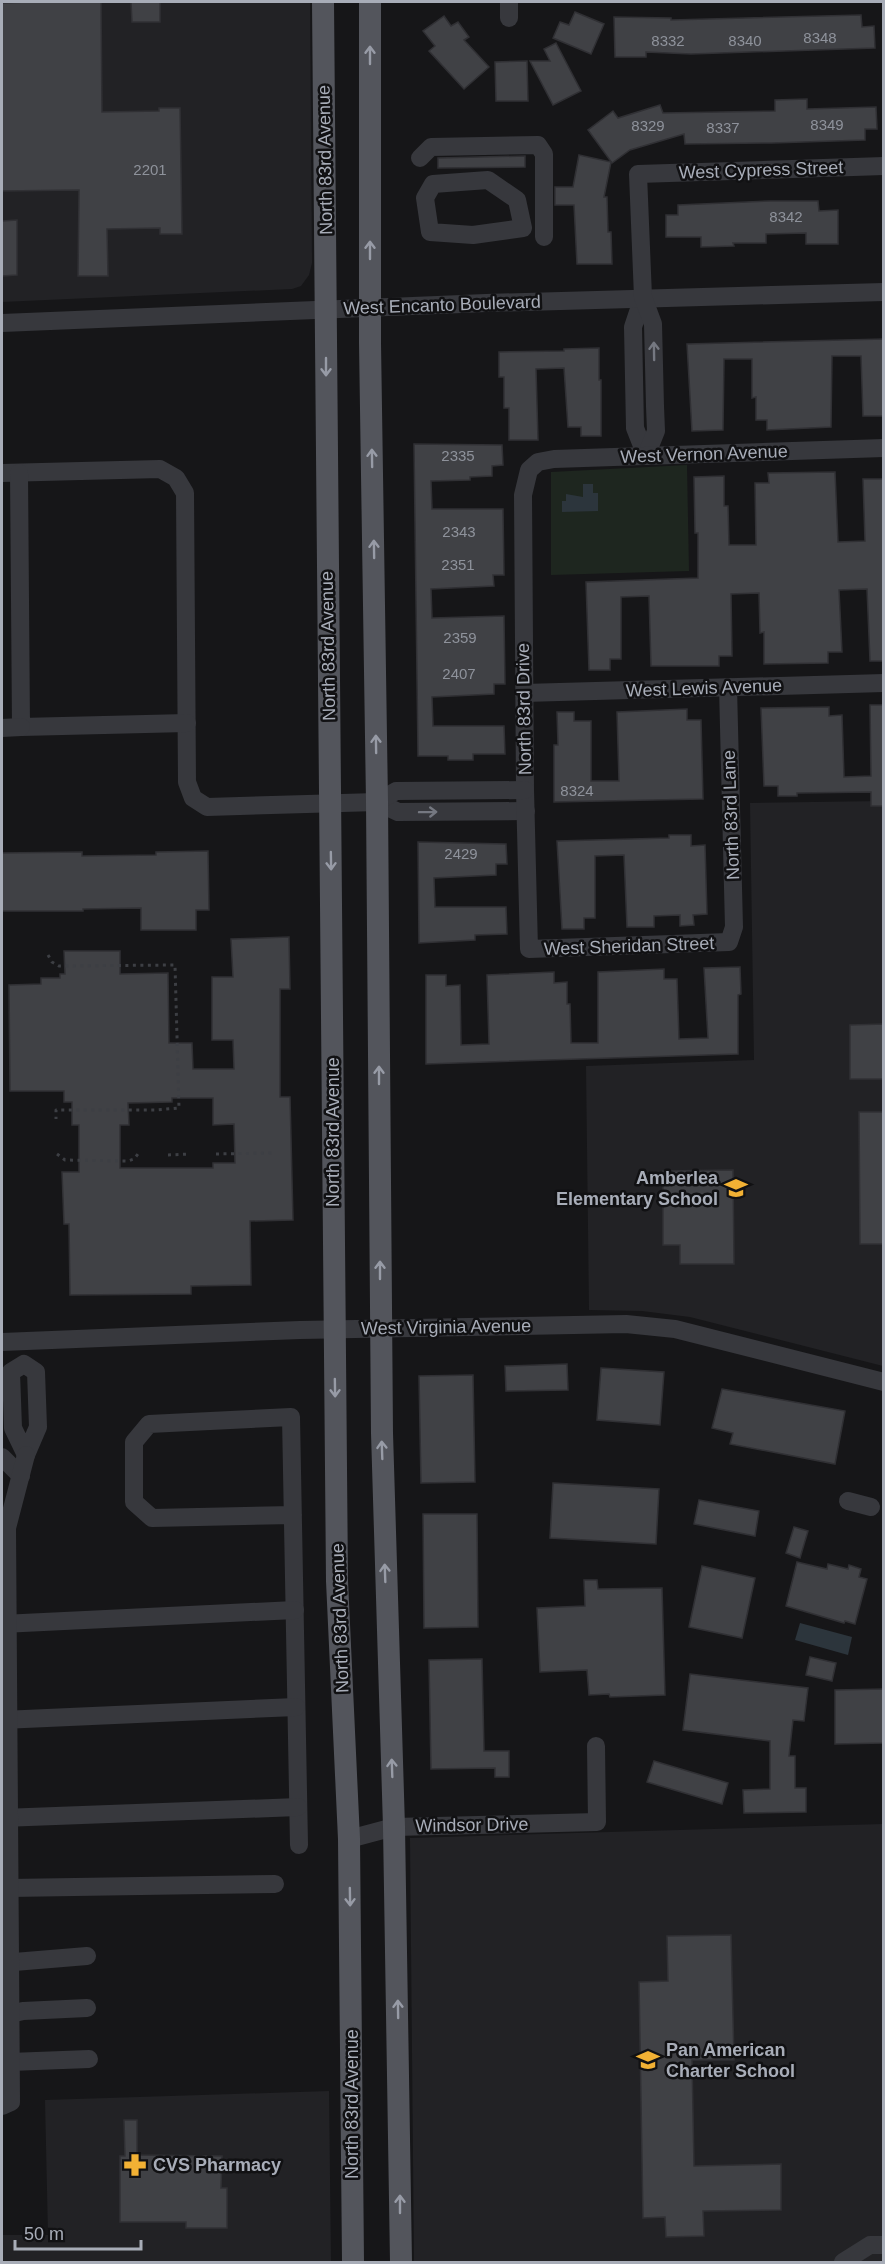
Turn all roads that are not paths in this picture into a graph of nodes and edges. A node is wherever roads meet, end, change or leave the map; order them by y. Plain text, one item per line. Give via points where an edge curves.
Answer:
1 (323, 2) edge
2 (370, 2) edge
3 (420, 158) dead end
4 (884, 166) edge
5 (523, 228) joint
6 (544, 237) dead end
7 (884, 292) edge
8 (643, 297) junction
9 (371, 308) junction
10 (326, 309) junction
11 (2, 323) edge
12 (654, 383) junction
13 (634, 385) junction
14 (884, 448) edge
15 (646, 456) junction
16 (529, 470) joint
17 (10, 473) edge
18 (884, 683) edge
19 (728, 687) junction
20 (524, 693) junction
21 (187, 723) junction
22 (21, 727) junction
23 (2, 728) edge
24 (525, 790) junction
25 (457, 791) junction
26 (330, 802) junction
27 (377, 802) junction
28 (526, 811) junction
29 (458, 812) junction
30 (729, 942) joint
31 (529, 949) joint
32 (381, 1328) junction
33 (334, 1329) junction
34 (22, 1341) junction
35 (2, 1342) edge
36 (24, 1364) junction
37 (884, 1382) edge
38 (26, 1455) junction
39 (2, 1457) edge
40 (21, 1476) junction
41 (848, 1501) dead end
42 (871, 1507) dead end
43 (293, 1515) junction
44 (4, 1528) edge
45 (295, 1610) junction
46 (4, 1624) edge
47 (296, 1707) junction
48 (4, 1720) edge
49 (596, 1746) dead end
50 (298, 1807) junction
51 (5, 1817) edge
52 (394, 1827) junction
53 (349, 1839) junction
54 (299, 1845) dead end
55 (275, 1884) dead end
56 (9, 1888) junction
57 (5, 1915) edge
58 (87, 1956) dead end
59 (5, 1962) edge
60 (87, 2008) dead end
61 (6, 2016) edge
62 (89, 2059) dead end
63 (10, 2062) junction
64 (6, 2104) edge
65 (884, 2245) edge
66 (353, 2262) edge
67 (401, 2262) edge
68 (843, 2262) edge

1 - 10 main road, North 83rd Avenue
9 -> 2 main road
3 - 6 street via 431,147 538,145 544,154
4 - 8 street, West Cypress Street via 638,174
5 - 5 street via 517,200 488,180 433,184 425,198 430,232 473,236
7 - 8 street, West Encanto Boulevard
8 - 9 street, West Encanto Boulevard
12 -> 8 street via 653,324
8 - 13 street via 633,327
9 - 10 street, West Encanto Boulevard
27 -> 9 main road
10 - 11 street, West Encanto Boulevard
10 -> 26 main road, North 83rd Avenue
12 - 13 street
12 - 15 street via 656,431
13 - 15 street via 635,428
14 - 15 street, West Vernon Avenue
15 - 16 street, West Vernon Avenue via 554,459 538,462
16 - 20 street, North 83rd Drive via 523,495
17 - 21 street via 160,469 176,478 185,493
17 - 22 street
18 - 19 street, West Lewis Avenue
19 - 20 street, West Lewis Avenue
19 - 30 street, North 83rd Lane via 734,927
20 - 24 street, North 83rd Drive
21 - 22 street
21 - 26 street via 187,782 193,798 207,807
22 - 23 street
24 - 25 street
24 - 28 street, North 83rd Drive
25 - 27 street via 396,791
25 - 29 street
26 - 27 street
26 -> 33 main road, North 83rd Avenue
27 -> 29 street via 398,813
32 -> 27 main road
28 - 29 street
28 - 31 street, North 83rd Drive
30 - 31 street, West Sheridan Street
32 - 33 street, West Virginia Avenue
32 - 37 street, West Virginia Avenue via 626,1324 675,1329
52 -> 32 main road
33 - 34 street, West Virginia Avenue
33 -> 53 main road, North 83rd Avenue via 338,1581
34 - 35 street, West Virginia Avenue
34 - 36 street
36 - 38 street via 36,1372 38,1427
36 - 38 street via 12,1372 12,1395 13,1428
38 - 40 street
39 - 40 street
40 - 44 street
41 - 42 street
43 - 43 street via 291,1417 149,1424 134,1442 134,1502 152,1518
43 - 45 street
44 - 46 street
45 - 46 street
45 - 47 street
46 - 48 street
47 - 48 street
47 - 50 street
48 - 51 street
49 - 52 street, Windsor Drive via 597,1822
50 - 51 street
50 - 54 street
51 - 56 street
52 - 53 street, Windsor Drive
67 -> 52 main road
53 -> 66 main road, North 83rd Avenue
55 - 56 street
56 - 57 street
57 - 59 street
58 - 59 street
59 - 61 street
60 - 61 street via 23,2011
61 - 63 street
62 - 63 street
63 - 64 street
65 - 68 street via 870,2245

